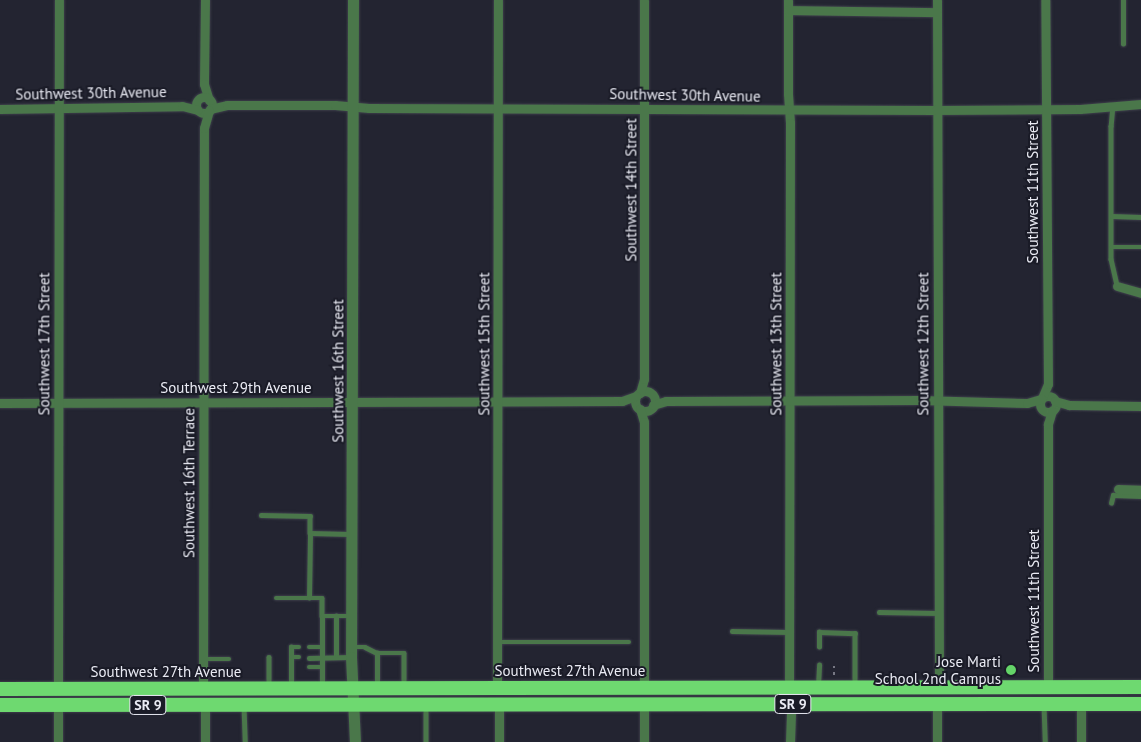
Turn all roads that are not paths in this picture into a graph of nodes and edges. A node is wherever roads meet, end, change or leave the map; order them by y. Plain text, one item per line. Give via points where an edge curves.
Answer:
1 (59, 0) edge
2 (206, 0) edge
3 (352, 0) edge
4 (498, 0) edge
5 (644, 0) edge
6 (788, 0) edge
7 (937, 0) edge
8 (1045, 0) edge
9 (1123, 0) edge
10 (788, 10) junction
11 (937, 12) junction
12 (1123, 44) dead end
13 (1141, 104) edge
14 (204, 105) junction
15 (1113, 105) junction
16 (352, 106) junction
17 (59, 107) junction
18 (498, 108) junction
19 (644, 108) junction
20 (0, 109) edge
21 (1046, 109) junction
22 (789, 110) junction
23 (936, 110) junction
24 (1112, 216) junction
25 (1141, 217) edge
26 (1111, 247) junction
27 (1141, 247) edge
28 (1117, 286) joint
29 (1141, 293) edge
30 (644, 379) junction
31 (790, 400) junction
32 (353, 401) junction
33 (498, 401) junction
34 (638, 401) junction
35 (652, 401) junction
36 (937, 401) junction
37 (58, 402) junction
38 (203, 402) junction
39 (0, 403) edge
40 (1048, 404) junction
41 (1141, 406) edge
42 (644, 422) junction
43 (1118, 489) dead end
44 (1141, 490) edge
45 (1141, 496) edge
46 (1110, 503) dead end
47 (261, 515) dead end
48 (310, 533) junction
49 (352, 534) junction
50 (276, 598) dead end
51 (309, 598) junction
52 (879, 612) dead end
53 (938, 613) junction
54 (322, 616) junction
55 (336, 616) junction
56 (351, 616) junction
57 (732, 631) dead end
58 (790, 632) junction
59 (497, 642) junction
60 (629, 642) dead end
61 (299, 647) dead end
62 (309, 647) dead end
63 (322, 647) junction
64 (819, 647) dead end
65 (351, 652) junction
66 (378, 652) junction
67 (269, 657) dead end
68 (291, 657) junction
69 (299, 657) dead end
70 (321, 657) junction
71 (336, 657) junction
72 (309, 658) dead end
73 (203, 659) junction
74 (229, 659) dead end
75 (819, 665) dead end
76 (291, 667) junction
77 (299, 667) dead end
78 (309, 667) dead end
79 (322, 667) junction
80 (1101, 687) junction
81 (1141, 687) edge
82 (58, 688) junction
83 (77, 688) junction
84 (203, 688) junction
85 (269, 688) junction
86 (291, 688) junction
87 (322, 688) junction
88 (352, 688) junction
89 (377, 688) junction
90 (404, 688) junction
91 (497, 688) junction
92 (644, 688) junction
93 (662, 688) junction
94 (790, 688) junction
95 (818, 688) junction
96 (855, 688) junction
97 (939, 688) junction
98 (1048, 688) junction
99 (0, 689) edge
100 (937, 703) junction
101 (1081, 703) junction
102 (205, 704) junction
103 (244, 704) junction
104 (354, 704) junction
105 (426, 704) junction
106 (499, 704) junction
107 (625, 704) junction
108 (644, 704) junction
109 (791, 704) junction
110 (1029, 704) junction
111 (1044, 704) junction
112 (1141, 704) edge
113 (0, 705) edge
114 (40, 705) junction
115 (58, 705) junction
116 (58, 742) edge
117 (205, 742) edge
118 (245, 742) edge
119 (355, 742) edge
120 (426, 742) edge
121 (499, 742) edge
122 (644, 742) edge
123 (790, 742) edge
124 (937, 742) edge
125 (1045, 742) edge
126 (1081, 742) edge

1 - 17 street, Southwest 17th Street
2 - 14 street, Southwest 16th Terrace
3 - 16 street, Southwest 16th Street
4 - 18 street, Southwest 15th Street
5 - 19 street, Southwest 14th Street
6 - 10 street, Southwest 13th Street
7 - 11 street, Southwest 12th Street
8 - 21 street, Southwest 11th Street
9 - 12 lane
10 - 11 street
10 - 22 street, Southwest 13th Street
11 - 23 street, Southwest 12th Street
13 - 15 street, Southwest 30th Avenue
14 - 16 street, Southwest 30th Avenue
14 - 17 street, Southwest 30th Avenue
14 - 38 street, Southwest 16th Terrace
15 - 21 street, Southwest 30th Avenue via 1088,109
15 - 24 lane
16 - 18 street, Southwest 30th Avenue
16 - 32 street, Southwest 16th Street
17 - 20 street, Southwest 30th Avenue
17 - 37 street, Southwest 17th Street
18 - 19 street, Southwest 30th Avenue
18 - 33 street, Southwest 15th Street
19 - 22 street, Southwest 30th Avenue
19 - 30 street, Southwest 14th Street
21 - 23 street, Southwest 30th Avenue
21 - 40 street, Southwest 11th Street
22 - 23 street, Southwest 30th Avenue
22 - 31 street, Southwest 13th Street
23 - 36 street, Southwest 12th Street
24 - 25 lane
24 - 26 lane
26 - 27 lane
26 - 28 lane
28 - 29 street
30 - 34 street, Southwest 14th Street
30 - 35 street, Southwest 14th Street
31 - 35 street
31 - 36 street
31 - 58 street, Southwest 13th Street
32 - 33 street, Southwest 29th Avenue
32 - 38 street, Southwest 29th Avenue
32 - 49 street, Southwest 16th Street
33 - 34 street, Southwest 29th Avenue
33 - 59 street, Southwest 15th Street
34 - 35 street
34 - 35 street
34 - 42 street
35 - 42 street
36 - 40 street
36 - 53 street, Southwest 12th Street
37 - 38 street, Southwest 29th Avenue
37 - 39 street, Southwest 29th Avenue
37 - 82 street, Southwest 17th Street
38 - 73 street, Southwest 16th Terrace
40 - 41 street
40 - 98 street, Southwest 11th Street
42 - 92 street
43 - 44 street
45 - 46 lane via 1113,495
47 - 48 lane via 310,516
48 - 49 lane
48 - 51 lane
49 - 56 street, Southwest 16th Street
50 - 51 lane
51 - 54 lane via 322,598
52 - 53 lane
53 - 97 street, Southwest 12th Street
54 - 55 lane
54 - 63 lane
55 - 56 lane
55 - 71 lane
56 - 65 street, Southwest 16th Street
57 - 58 lane
58 - 94 street, Southwest 13th Street
59 - 60 lane
59 - 91 street, Southwest 15th Street
61 - 68 lane via 291,647
62 - 63 lane
63 - 70 lane
64 - 96 lane via 819,632 855,633
65 - 66 lane via 366,647
65 - 71 lane
65 - 88 street, Southwest 16th Street
66 - 89 lane
66 - 90 lane via 404,653
67 - 85 lane
68 - 69 lane
68 - 76 lane
70 - 71 lane
70 - 72 lane
70 - 79 lane
73 - 74 lane
73 - 84 street, Southwest 16th Terrace
75 - 95 lane
76 - 77 lane
76 - 86 lane
78 - 79 lane
79 - 87 lane
80 - 81 highway, Southwest 27th Avenue / SR 9
80 - 98 highway, Southwest 27th Avenue / SR 9
80 - 101 highway
82 - 83 highway, Southwest 27th Avenue / SR 9
82 - 99 highway, Southwest 27th Avenue / SR 9
82 - 114 highway via 53,698
83 - 84 highway, Southwest 27th Avenue / SR 9
83 - 115 highway via 64,696
84 - 85 highway, Southwest 27th Avenue / SR 9
85 - 86 highway, Southwest 27th Avenue / SR 9
86 - 87 highway, Southwest 27th Avenue / SR 9
87 - 88 highway, Southwest 27th Avenue / SR 9
88 - 89 highway, Southwest 27th Avenue / SR 9
88 - 104 street, Southwest 16th Street
89 - 90 highway, Southwest 27th Avenue / SR 9
90 - 91 highway, Southwest 27th Avenue / SR 9
91 - 92 highway, Southwest 27th Avenue / SR 9
92 - 93 highway, Southwest 27th Avenue / SR 9
92 - 107 highway
93 - 94 highway, Southwest 27th Avenue / SR 9
93 - 108 highway
94 - 95 highway, Southwest 27th Avenue / SR 9
95 - 96 highway, Southwest 27th Avenue / SR 9
96 - 97 highway, Southwest 27th Avenue / SR 9
97 - 98 highway, Southwest 27th Avenue / SR 9
98 - 110 highway via 1042,697
100 - 109 highway, SR 9
100 - 110 highway, SR 9
100 - 124 street
101 - 111 highway, SR 9
101 - 112 highway, SR 9
101 - 126 street
102 - 103 highway, SR 9
102 - 115 highway, SR 9
102 - 117 street
103 - 104 highway, SR 9
103 - 118 lane
104 - 105 highway, SR 9
104 - 119 street, Southwest 16th Street
105 - 106 highway, SR 9
105 - 120 lane
106 - 107 highway, SR 9
106 - 121 street
107 - 108 highway, SR 9
108 - 109 highway, SR 9
108 - 122 street
109 - 123 street
110 - 111 highway, SR 9
111 - 125 lane
113 - 114 highway, SR 9
114 - 115 highway, SR 9
115 - 116 street

